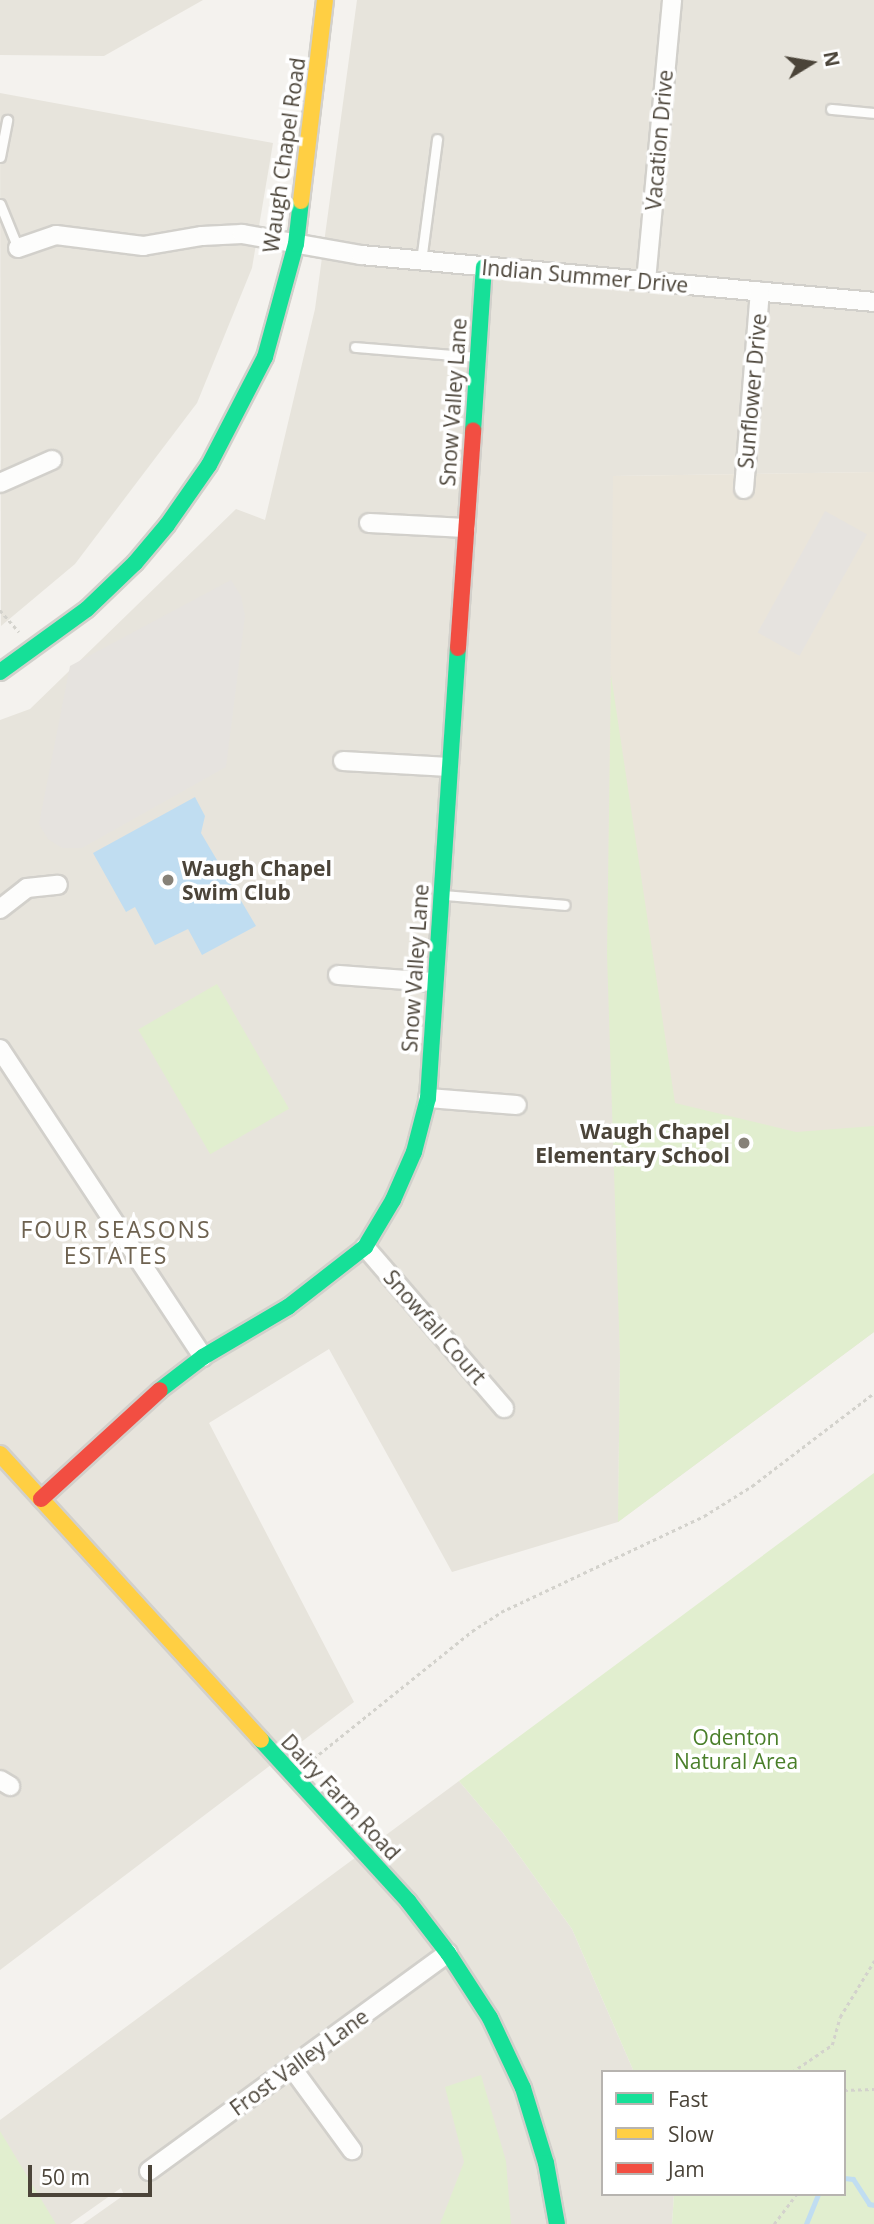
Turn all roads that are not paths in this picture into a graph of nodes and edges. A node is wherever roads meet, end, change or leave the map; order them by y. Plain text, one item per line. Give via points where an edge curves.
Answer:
1 (325, 0) edge
2 (672, 0) edge
3 (831, 109) dead end
4 (874, 113) edge
5 (8, 120) dead end
6 (437, 139) dead end
7 (0, 157) edge
8 (0, 204) edge
9 (296, 244) junction
10 (18, 247) joint
11 (421, 261) junction
12 (484, 267) junction
13 (646, 281) junction
14 (760, 292) junction
15 (874, 302) edge
16 (355, 347) dead end
17 (476, 357) junction
18 (51, 460) dead end
19 (0, 482) edge
20 (744, 489) dead end
21 (369, 523) dead end
22 (466, 528) junction
23 (0, 672) edge
24 (343, 761) dead end
25 (449, 767) junction
26 (58, 884) dead end
27 (440, 895) junction
28 (565, 905) dead end
29 (0, 909) edge
30 (338, 975) dead end
31 (433, 982) junction
32 (0, 1049) edge
33 (428, 1098) junction
34 (517, 1105) dead end
35 (365, 1247) junction
36 (203, 1357) junction
37 (505, 1408) dead end
38 (0, 1454) edge
39 (41, 1499) junction
40 (448, 1952) junction
41 (292, 2068) junction
42 (352, 2150) dead end
43 (149, 2171) dead end
44 (556, 2224) edge

1 - 9 street, Waugh Chapel Road
2 - 13 street, Vacation Drive
3 - 4 lane
5 - 7 lane
6 - 11 lane
8 - 10 lane
9 - 10 street, Indian Summer Drive via 242,234 143,246 56,235
9 - 11 street, Indian Summer Drive
9 - 23 street, Waugh Chapel Road via 265,357 209,465 135,563 87,609
11 - 12 street, Indian Summer Drive
12 - 13 street, Indian Summer Drive
12 - 17 street, Snow Valley Lane
13 - 14 street, Indian Summer Drive
14 - 15 street, Indian Summer Drive
14 - 20 street, Sunflower Drive
16 - 17 lane
17 - 22 street, Snow Valley Lane
18 - 19 street
21 - 22 street
22 - 25 street, Snow Valley Lane
24 - 25 street
25 - 27 street, Snow Valley Lane
26 - 29 street via 27,888
27 - 28 lane
27 - 31 street, Snow Valley Lane
30 - 31 street
31 - 33 street, Snow Valley Lane
32 - 36 street
33 - 34 street
33 - 35 street, Snow Valley Lane via 414,1152
35 - 36 street, Snow Valley Lane via 288,1307
35 - 37 street, Snowfall Court
36 - 39 street, Snow Valley Lane via 163,1387
38 - 39 street, Dairy Farm Road
39 - 40 street, Dairy Farm Road via 408,1901
40 - 41 street, Frost Valley Lane
40 - 44 street, Dairy Farm Road via 491,2018 523,2088 546,2164
41 - 42 street
41 - 43 street, Frost Valley Lane

